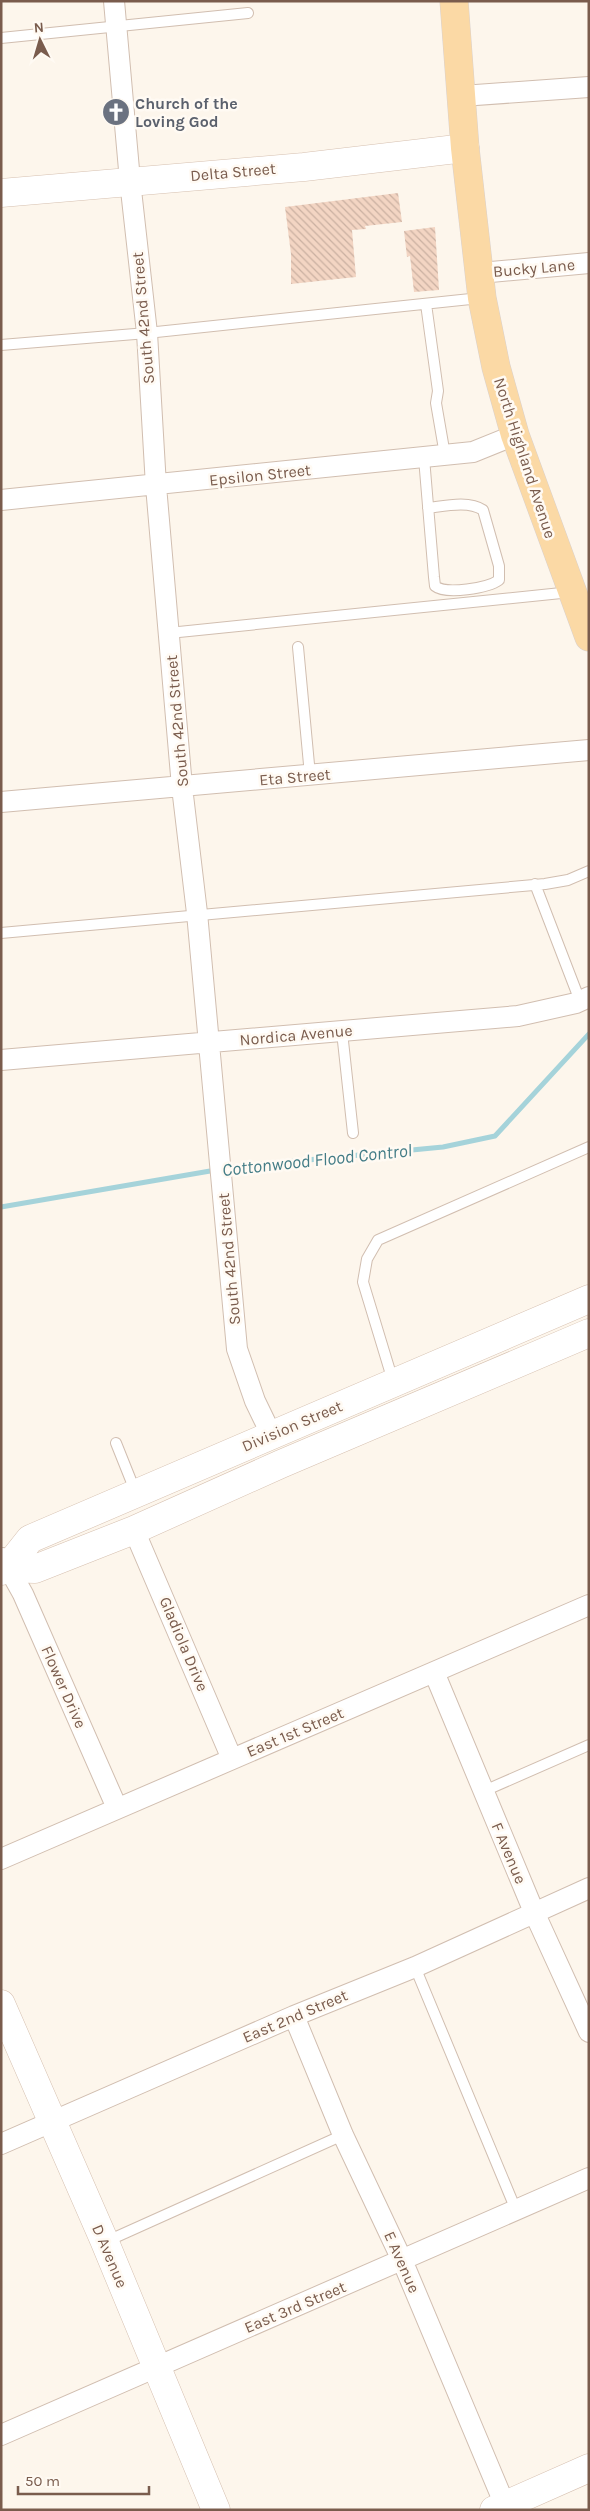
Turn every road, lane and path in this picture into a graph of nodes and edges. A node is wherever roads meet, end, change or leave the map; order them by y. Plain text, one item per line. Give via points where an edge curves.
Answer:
1 (114, 1) edge
2 (454, 1) edge
3 (248, 14) dead end
4 (116, 27) junction
5 (1, 38) edge
6 (589, 86) edge
7 (462, 96) junction
8 (465, 148) junction
9 (130, 181) junction
10 (1, 193) edge
11 (589, 263) edge
12 (481, 286) junction
13 (426, 304) junction
14 (147, 333) junction
15 (1, 345) edge
16 (515, 435) junction
17 (445, 455) junction
18 (424, 458) junction
19 (156, 486) junction
20 (1, 500) edge
21 (428, 508) junction
22 (571, 592) junction
23 (169, 633) junction
24 (589, 637) edge
25 (298, 647) dead end
26 (589, 750) edge
27 (310, 775) junction
28 (182, 787) junction
29 (1, 802) edge
30 (589, 870) edge
31 (535, 884) junction
32 (197, 913) junction
33 (1, 933) edge
34 (584, 999) edge
35 (342, 1032) junction
36 (208, 1043) junction
37 (1, 1060) edge
38 (353, 1133) dead end
39 (589, 1147) edge
40 (589, 1299) edge
41 (589, 1333) edge
42 (394, 1384) junction
43 (271, 1434) junction
44 (116, 1443) dead end
45 (137, 1494) junction
46 (134, 1530) junction
47 (3, 1564) edge
48 (589, 1605) edge
49 (434, 1672) junction
50 (589, 1745) edge
51 (232, 1759) junction
52 (484, 1791) junction
53 (117, 1808) junction
54 (1, 1859) edge
55 (589, 1888) edge
56 (534, 1912) junction
57 (415, 1967) junction
58 (1, 2004) edge
59 (294, 2016) junction
60 (589, 2032) edge
61 (52, 2122) junction
62 (343, 2135) junction
63 (1, 2144) edge
64 (589, 2178) edge
65 (516, 2210) junction
66 (105, 2243) junction
67 (402, 2260) junction
68 (156, 2367) junction
69 (1, 2435) edge
70 (589, 2468) edge
71 (502, 2508) edge
72 (216, 2510) edge

1 - 4 street, South 42nd Street
2 - 7 main road, North Highland Avenue
3 - 4 lane
4 - 5 lane
4 - 9 street, South 42nd Street
6 - 7 street
7 - 8 main road, North Highland Avenue
8 - 9 main road, Delta Street
8 - 12 main road, North Highland Avenue
9 - 10 main road, Delta Street
9 - 14 street, South 42nd Street
11 - 12 street, Bucky Lane
12 - 13 lane
12 - 16 main road, North Highland Avenue via 496,367
13 - 14 lane
13 - 17 lane
14 - 15 lane
14 - 19 street, South 42nd Street
16 - 17 street, Epsilon Street via 473,452
16 - 22 main road, North Highland Avenue
17 - 18 street, Epsilon Street
18 - 19 street, Epsilon Street
18 - 21 lane
19 - 20 street, Epsilon Street
19 - 23 street, South 42nd Street
21 - 21 lane via 435,586 439,590 455,590 490,586 499,580 499,566 483,510 470,505
22 - 23 lane
22 - 24 main road, North Highland Avenue
23 - 28 street, South 42nd Street
25 - 27 lane
26 - 27 street, Eta Street
27 - 28 street, Eta Street
28 - 29 street, Eta Street
28 - 32 street, South 42nd Street
30 - 31 lane via 568,880
31 - 32 lane
31 - 34 lane
32 - 33 lane
32 - 36 street, South 42nd Street
34 - 35 street, Nordica Avenue via 518,1016
35 - 36 street, Nordica Avenue
35 - 38 lane
36 - 37 street, Nordica Avenue
36 - 43 street, South 42nd Street via 237,1348
39 - 42 lane via 378,1240 367,1259 363,1282
40 - 42 main road, Division Street
41 - 46 main road, Division Street
42 - 43 main road, Division Street
43 - 45 main road, Division Street
44 - 45 lane
45 - 47 main road, Division Street via 30,1539
46 - 47 main road, Division Street via 35,1569
46 - 51 street, Gladiola Drive
47 - 53 street, Flower Drive via 23,1594
48 - 49 street, East 1st Street
49 - 51 street, East 1st Street
49 - 52 street, F Avenue
50 - 52 lane
51 - 53 street, East 1st Street
52 - 56 street, F Avenue
53 - 54 street, East 1st Street
55 - 56 street, East 2nd Street
56 - 57 street, East 2nd Street
56 - 60 street, F Avenue
57 - 59 street, East 2nd Street
57 - 65 lane
58 - 61 main road, D Avenue
59 - 61 street, East 2nd Street
59 - 62 street, E Avenue
61 - 63 street, East 2nd Street
61 - 66 main road, D Avenue
62 - 66 lane
62 - 67 street, E Avenue
64 - 65 street, East 3rd Street
65 - 67 street, East 3rd Street
66 - 68 main road, D Avenue
67 - 68 street, East 3rd Street
67 - 71 street, E Avenue
68 - 69 street, East 3rd Street
68 - 72 main road, D Avenue
70 - 71 main road

